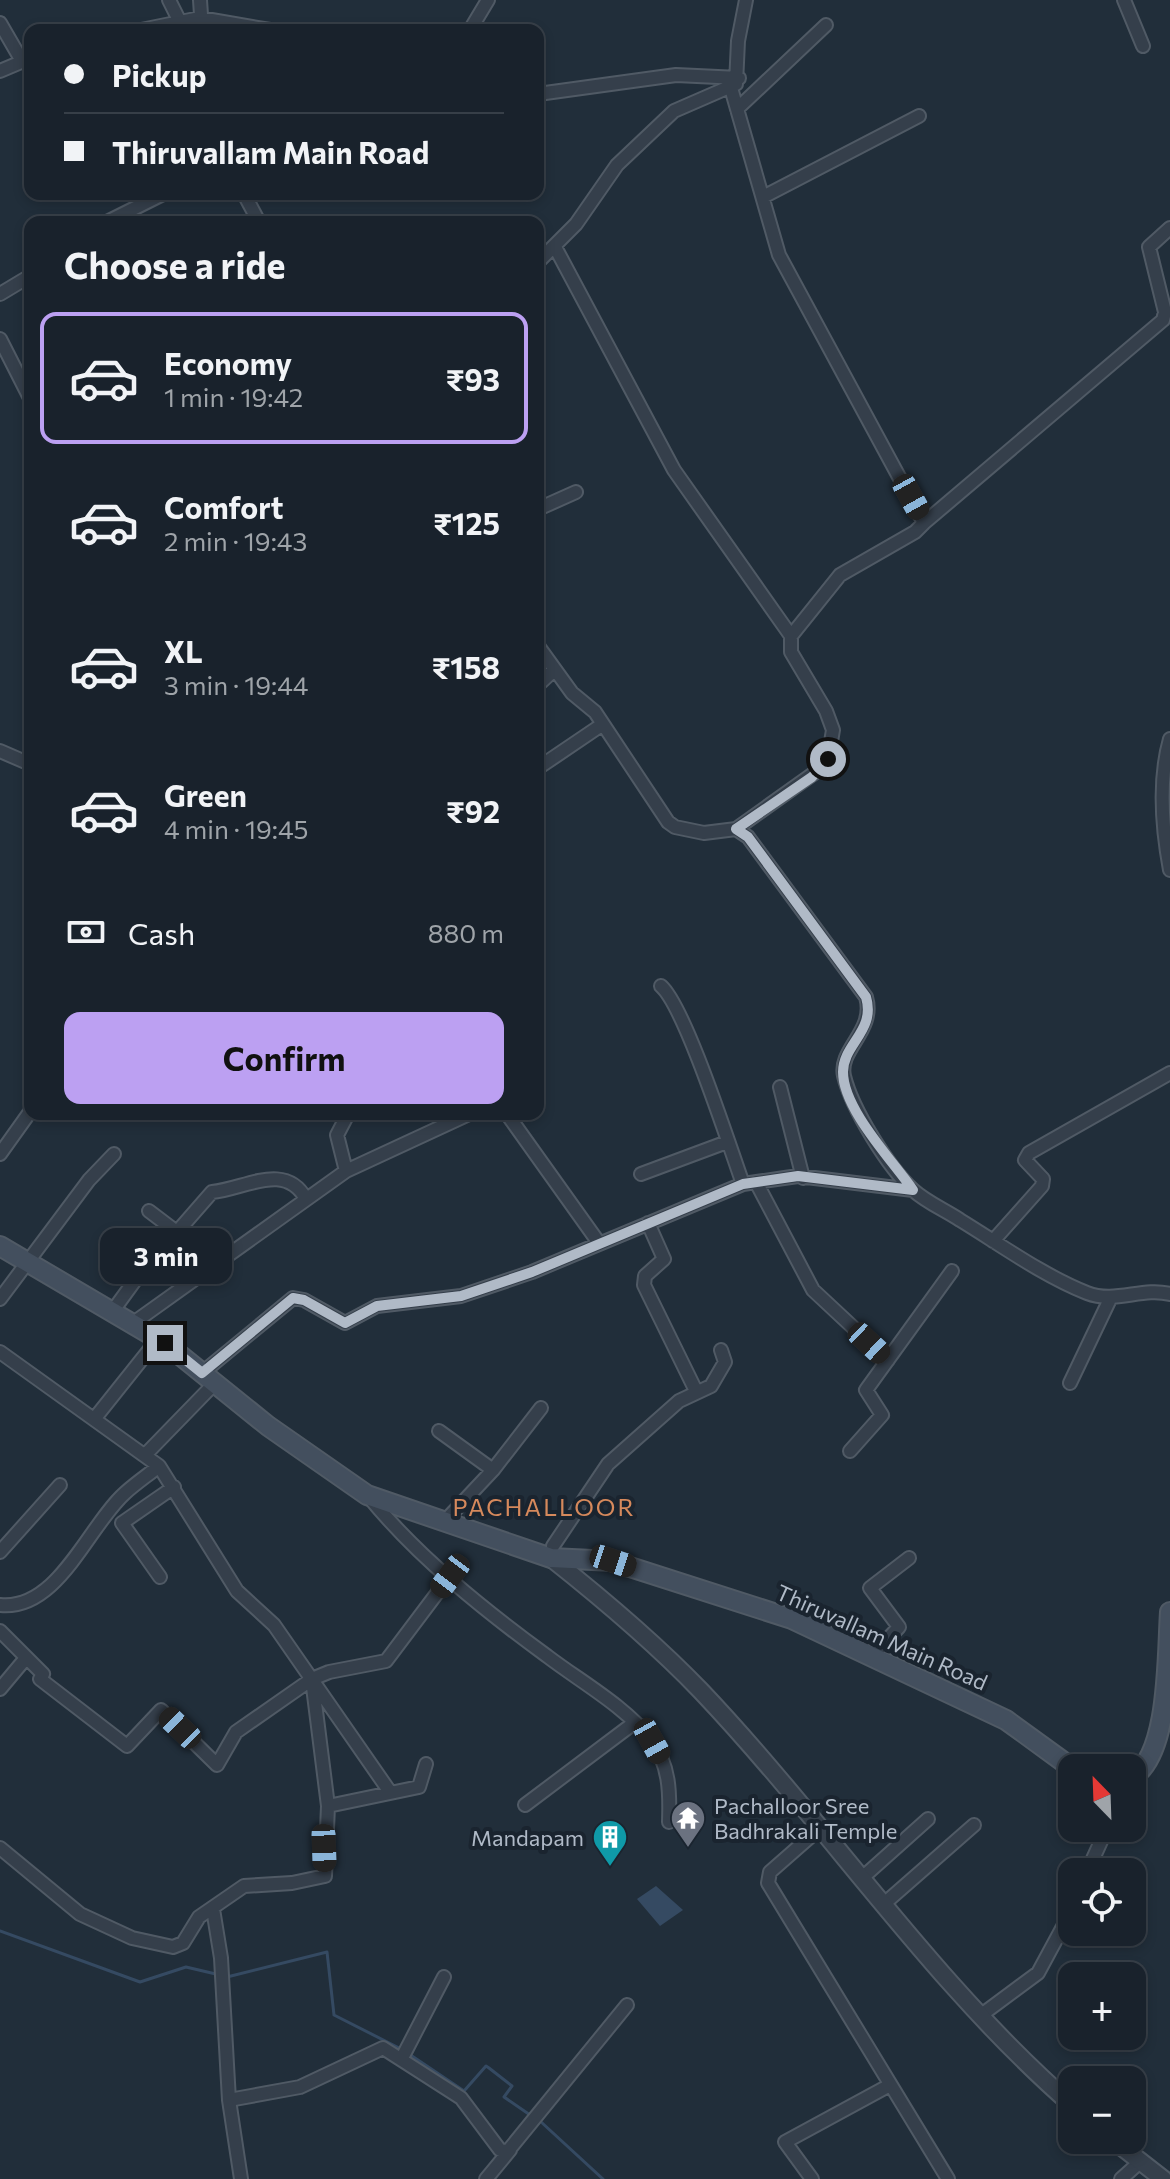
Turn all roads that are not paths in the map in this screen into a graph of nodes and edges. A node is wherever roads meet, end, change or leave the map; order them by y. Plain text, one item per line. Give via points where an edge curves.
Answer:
1 (169, 0) edge
2 (200, 0) edge
3 (488, 0) edge
4 (746, 0) edge
5 (1124, 0) edge
6 (180, 22) junction
7 (0, 23) edge
8 (170, 24) edge
9 (201, 24) edge
10 (474, 24) edge
11 (826, 25) dead end
12 (4, 40) edge
13 (1143, 46) dead end
14 (24, 58) edge
15 (24, 61) edge
16 (0, 71) edge
17 (735, 83) junction
18 (544, 93) edge
19 (737, 109) junction
20 (919, 116) dead end
21 (763, 197) junction
22 (139, 200) edge
23 (116, 216) edge
24 (1170, 228) edge
25 (555, 247) junction
26 (544, 257) edge
27 (24, 280) edge
28 (0, 294) edge
29 (1166, 322) edge
30 (0, 339) edge
31 (24, 386) edge
32 (576, 492) dead end
33 (544, 506) edge
34 (924, 523) junction
35 (791, 636) junction
36 (544, 655) edge
37 (554, 670) junction
38 (544, 679) edge
39 (603, 724) junction
40 (1170, 739) edge
41 (0, 751) edge
42 (24, 761) edge
43 (544, 764) edge
44 (736, 829) junction
45 (1170, 870) edge
46 (661, 986) dead end
47 (1170, 1073) edge
48 (780, 1087) dead end
49 (24, 1120) edge
50 (345, 1120) edge
51 (456, 1120) edge
52 (511, 1120) edge
53 (727, 1142) junction
54 (0, 1154) edge
55 (114, 1154) dead end
56 (346, 1171) junction
57 (641, 1174) dead end
58 (803, 1178) junction
59 (750, 1183) junction
60 (913, 1190) junction
61 (306, 1199) junction
62 (149, 1211) dead end
63 (648, 1223) junction
64 (178, 1233) junction
65 (993, 1241) junction
66 (599, 1243) junction
67 (0, 1246) edge
68 (29, 1263) junction
69 (952, 1271) dead end
70 (1170, 1294) edge
71 (1111, 1297) junction
72 (0, 1299) edge
73 (112, 1312) junction
74 (132, 1324) junction
75 (158, 1339) junction
76 (721, 1350) dead end
77 (0, 1352) edge
78 (888, 1360) junction
79 (209, 1378) junction
80 (1070, 1383) dead end
81 (696, 1391) junction
82 (541, 1408) dead end
83 (95, 1418) junction
84 (439, 1431) dead end
85 (850, 1451) dead end
86 (145, 1455) junction
87 (159, 1466) junction
88 (493, 1470) junction
89 (60, 1485) dead end
90 (174, 1487) junction
91 (367, 1495) junction
92 (446, 1520) junction
93 (0, 1552) edge
94 (552, 1552) junction
95 (909, 1558) dead end
96 (450, 1576) junction
97 (160, 1577) dead end
98 (0, 1605) edge
99 (1170, 1612) edge
100 (0, 1631) edge
101 (871, 1657) junction
102 (26, 1658) junction
103 (312, 1679) junction
104 (0, 1689) edge
105 (1167, 1718) edge
106 (634, 1723) junction
107 (1058, 1758) edge
108 (1146, 1763) edge
109 (426, 1764) dead end
110 (390, 1792) junction
111 (525, 1805) dead end
112 (328, 1806) junction
113 (928, 1819) dead end
114 (669, 1822) dead end
115 (974, 1825) dead end
116 (819, 1829) junction
117 (0, 1848) edge
118 (862, 1878) junction
119 (885, 1903) junction
120 (213, 1909) junction
121 (1058, 1936) edge
122 (444, 1977) dead end
123 (627, 2005) dead end
124 (980, 2016) junction
125 (402, 2058) junction
126 (890, 2085) junction
127 (1058, 2091) edge
128 (229, 2100) junction
129 (510, 2150) junction
130 (1130, 2154) edge
131 (1140, 2162) junction
132 (241, 2179) edge
133 (486, 2179) edge
134 (812, 2179) edge
135 (948, 2179) edge
136 (1121, 2179) edge
137 (1163, 2179) edge

1 - 6 street
2 - 9 street
3 - 10 street
4 - 17 street
5 - 13 street
6 - 8 street
6 - 9 street
7 - 12 street
11 - 19 street
12 - 14 street
15 - 16 street
17 - 18 street via 676,75
17 - 19 street
17 - 25 street via 674,111 617,165
19 - 21 street
20 - 21 street
21 - 34 street via 779,255
22 - 23 street
24 - 29 street via 1149,247
25 - 26 street
25 - 35 street via 674,470
27 - 28 street
29 - 34 street
30 - 31 street
32 - 33 street
34 - 35 street via 840,575
35 - 44 street via 791,652 830,721 833,743 828,759 812,777
36 - 37 street
37 - 38 street
37 - 39 street
39 - 43 street
39 - 44 street via 668,822 704,833
40 - 45 street via 1163,783
41 - 42 street
44 - 60 street via 748,837 866,997 864,1032 851,1047 843,1072 857,1115
46 - 53 street via 689,1040
47 - 65 street via 1029,1153 1025,1160 1043,1179 1042,1186
48 - 58 street
49 - 54 street
50 - 56 street via 337,1135
51 - 56 street
52 - 66 street
53 - 57 street
53 - 59 street
55 - 68 street
56 - 61 street
58 - 59 street
58 - 60 street
59 - 63 street
59 - 78 street via 813,1290
60 - 65 street
61 - 64 street via 301,1189 265,1177 236,1190 212,1192
61 - 74 street
62 - 64 street
63 - 66 street
63 - 81 street via 664,1259 645,1276 644,1285
64 - 73 street
65 - 71 street via 1086,1293
66 - 79 street via 461,1296 377,1306 345,1323 293,1298
67 - 68 main road, Thiruvallam Main Road
68 - 72 street
68 - 73 main road, Thiruvallam Main Road
69 - 78 street
70 - 71 street via 1149,1289
71 - 80 street
73 - 74 main road, Thiruvallam Main Road
74 - 75 main road, Thiruvallam Main Road
75 - 79 main road, Thiruvallam Main Road
75 - 83 street
76 - 81 street via 722,1371 711,1386
77 - 83 street
78 - 85 street via 866,1390 882,1415
79 - 86 street
79 - 91 main road, Thiruvallam Main Road
81 - 94 street via 660,1415 608,1464
82 - 88 street
83 - 86 street
84 - 88 street
86 - 87 street
87 - 90 street
87 - 98 street via 124,1493 42,1593 22,1604
88 - 92 street
89 - 93 street
90 - 97 street via 122,1523
90 - 103 street via 237,1591 274,1625
91 - 92 main road, Thiruvallam Main Road
91 - 96 street via 393,1526
92 - 94 main road, Thiruvallam Main Road
94 - 101 main road, Thiruvallam Main Road via 613,1561 792,1619
94 - 116 street via 701,1691
95 - 101 street via 870,1588 899,1627
96 - 103 street via 386,1661
96 - 106 street
99 - 105 main road
100 - 102 street
101 - 107 main road, Thiruvallam Main Road via 1006,1720
102 - 103 street via 43,1674 40,1679 127,1746 161,1710 217,1765 236,1732
102 - 104 street
103 - 110 street
103 - 112 street
105 - 108 main road
106 - 111 street
106 - 114 street via 652,1741 668,1774
109 - 110 street via 419,1787
110 - 112 street
112 - 120 street via 325,1876 244,1886
113 - 118 street
115 - 119 street
116 - 118 street
116 - 126 street via 770,1872 768,1883
117 - 120 street via 80,1914 132,1938 179,1946 199,1917
118 - 119 street
119 - 124 street
120 - 128 street
121 - 124 street via 1038,1973
122 - 125 street
123 - 129 street
124 - 127 street
125 - 128 street via 379,2048 300,2087
125 - 129 street via 461,2098 500,2150
126 - 134 street via 785,2142
126 - 135 street
128 - 132 street
129 - 133 street
130 - 131 street
131 - 136 street
131 - 137 street

